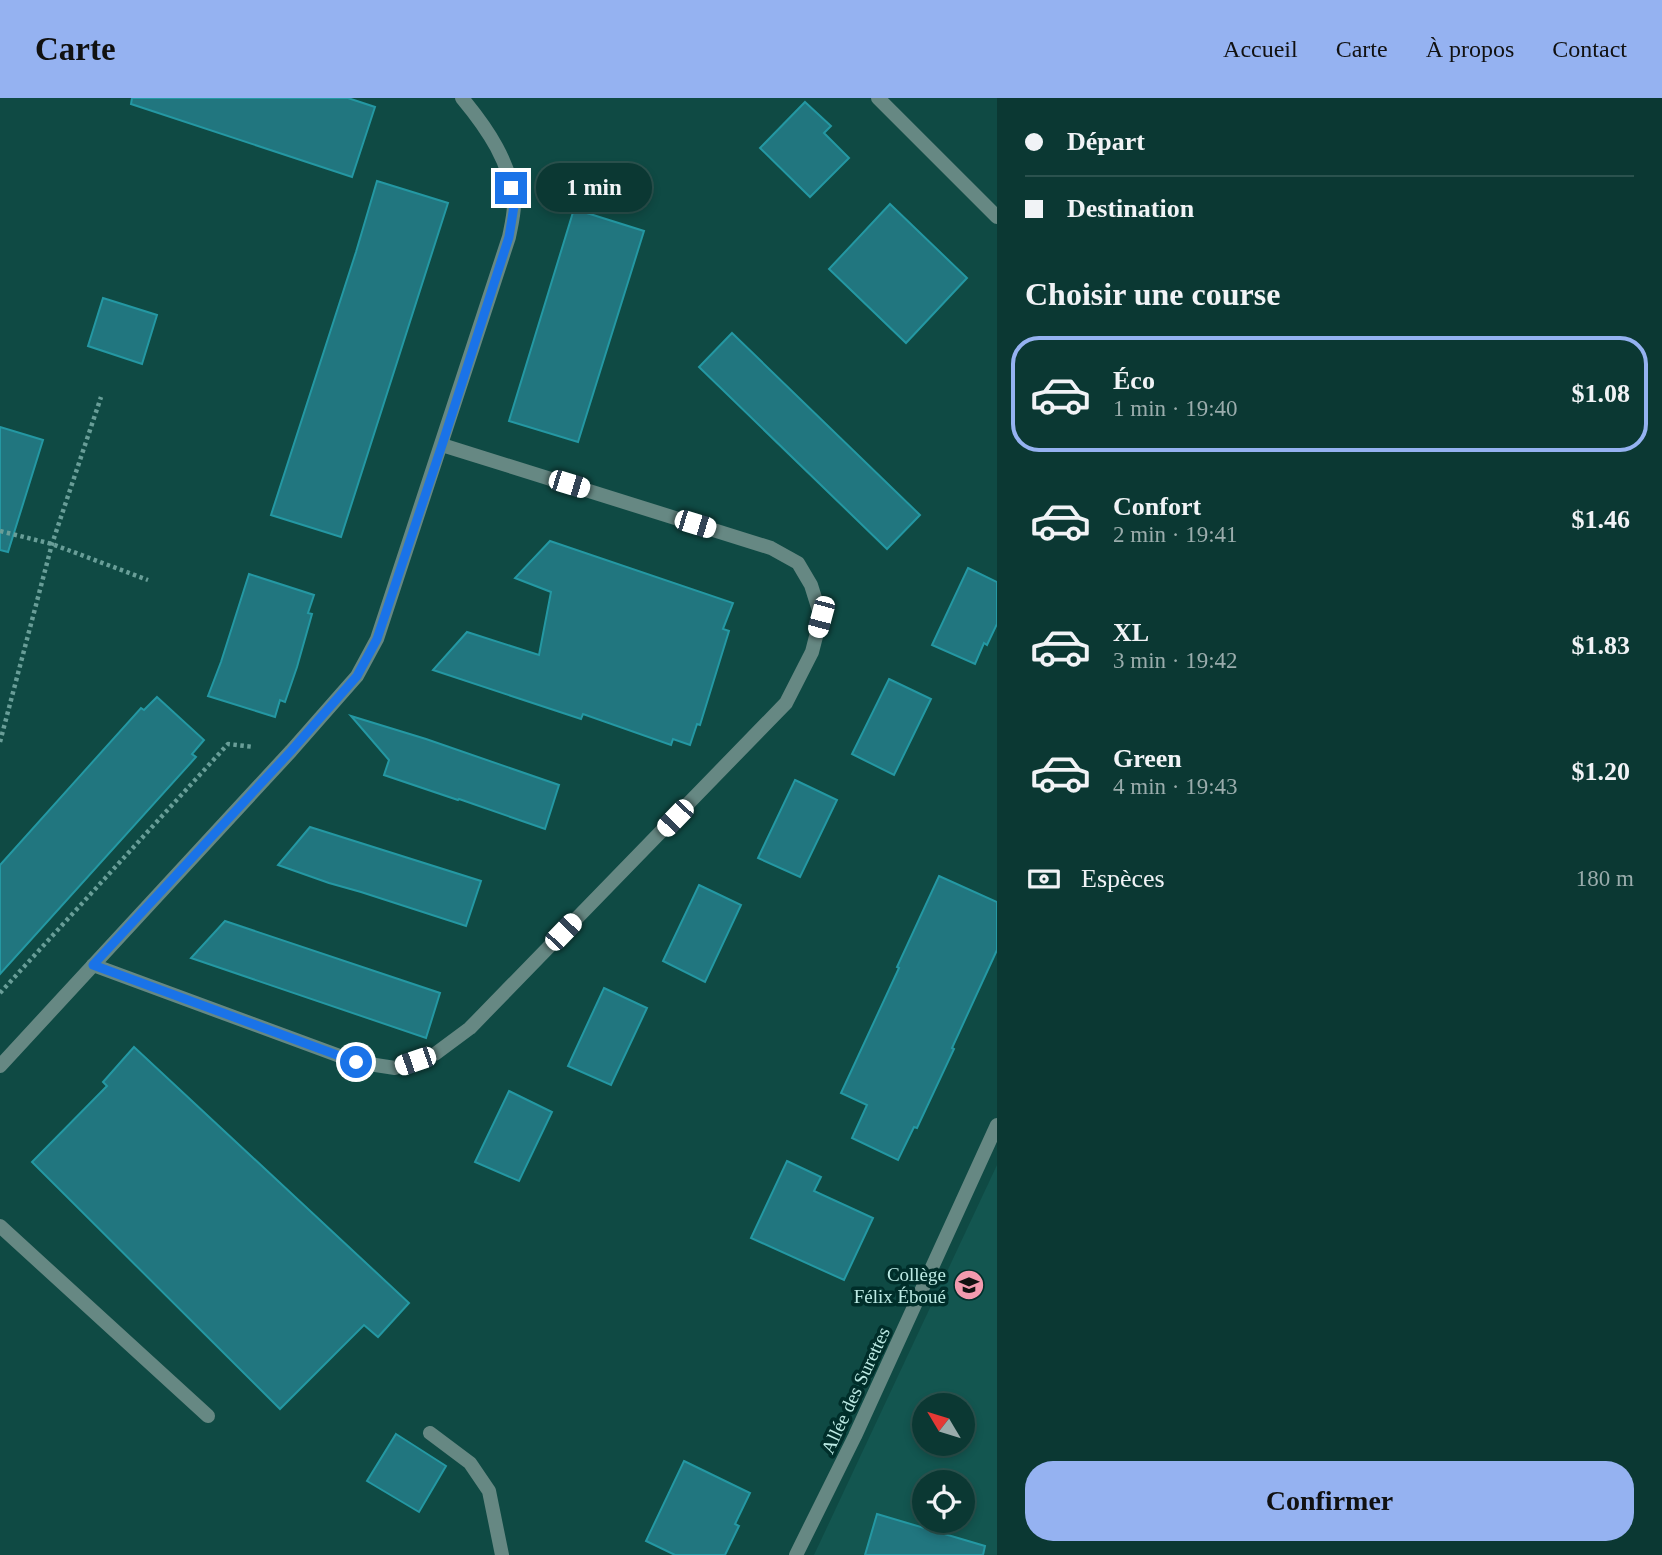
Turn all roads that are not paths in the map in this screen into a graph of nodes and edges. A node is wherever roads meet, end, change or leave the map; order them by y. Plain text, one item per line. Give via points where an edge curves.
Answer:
1 (462, 98) edge
2 (878, 98) edge
3 (997, 217) edge
4 (442, 445) junction
5 (93, 965) junction
6 (0, 1066) edge
7 (997, 1125) edge
8 (0, 1226) edge
9 (208, 1416) dead end
10 (430, 1433) dead end
11 (502, 1555) edge
12 (796, 1555) edge

1 - 4 street via 508,171 514,206 509,237
2 - 3 street
4 - 5 street via 377,639 357,676
4 - 5 street via 771,548 798,563 821,617 812,652 786,703 470,1028 435,1054 395,1068 356,1062
5 - 6 street
7 - 12 street, Allée des Surettes
8 - 9 street
10 - 11 street via 470,1463 489,1491

